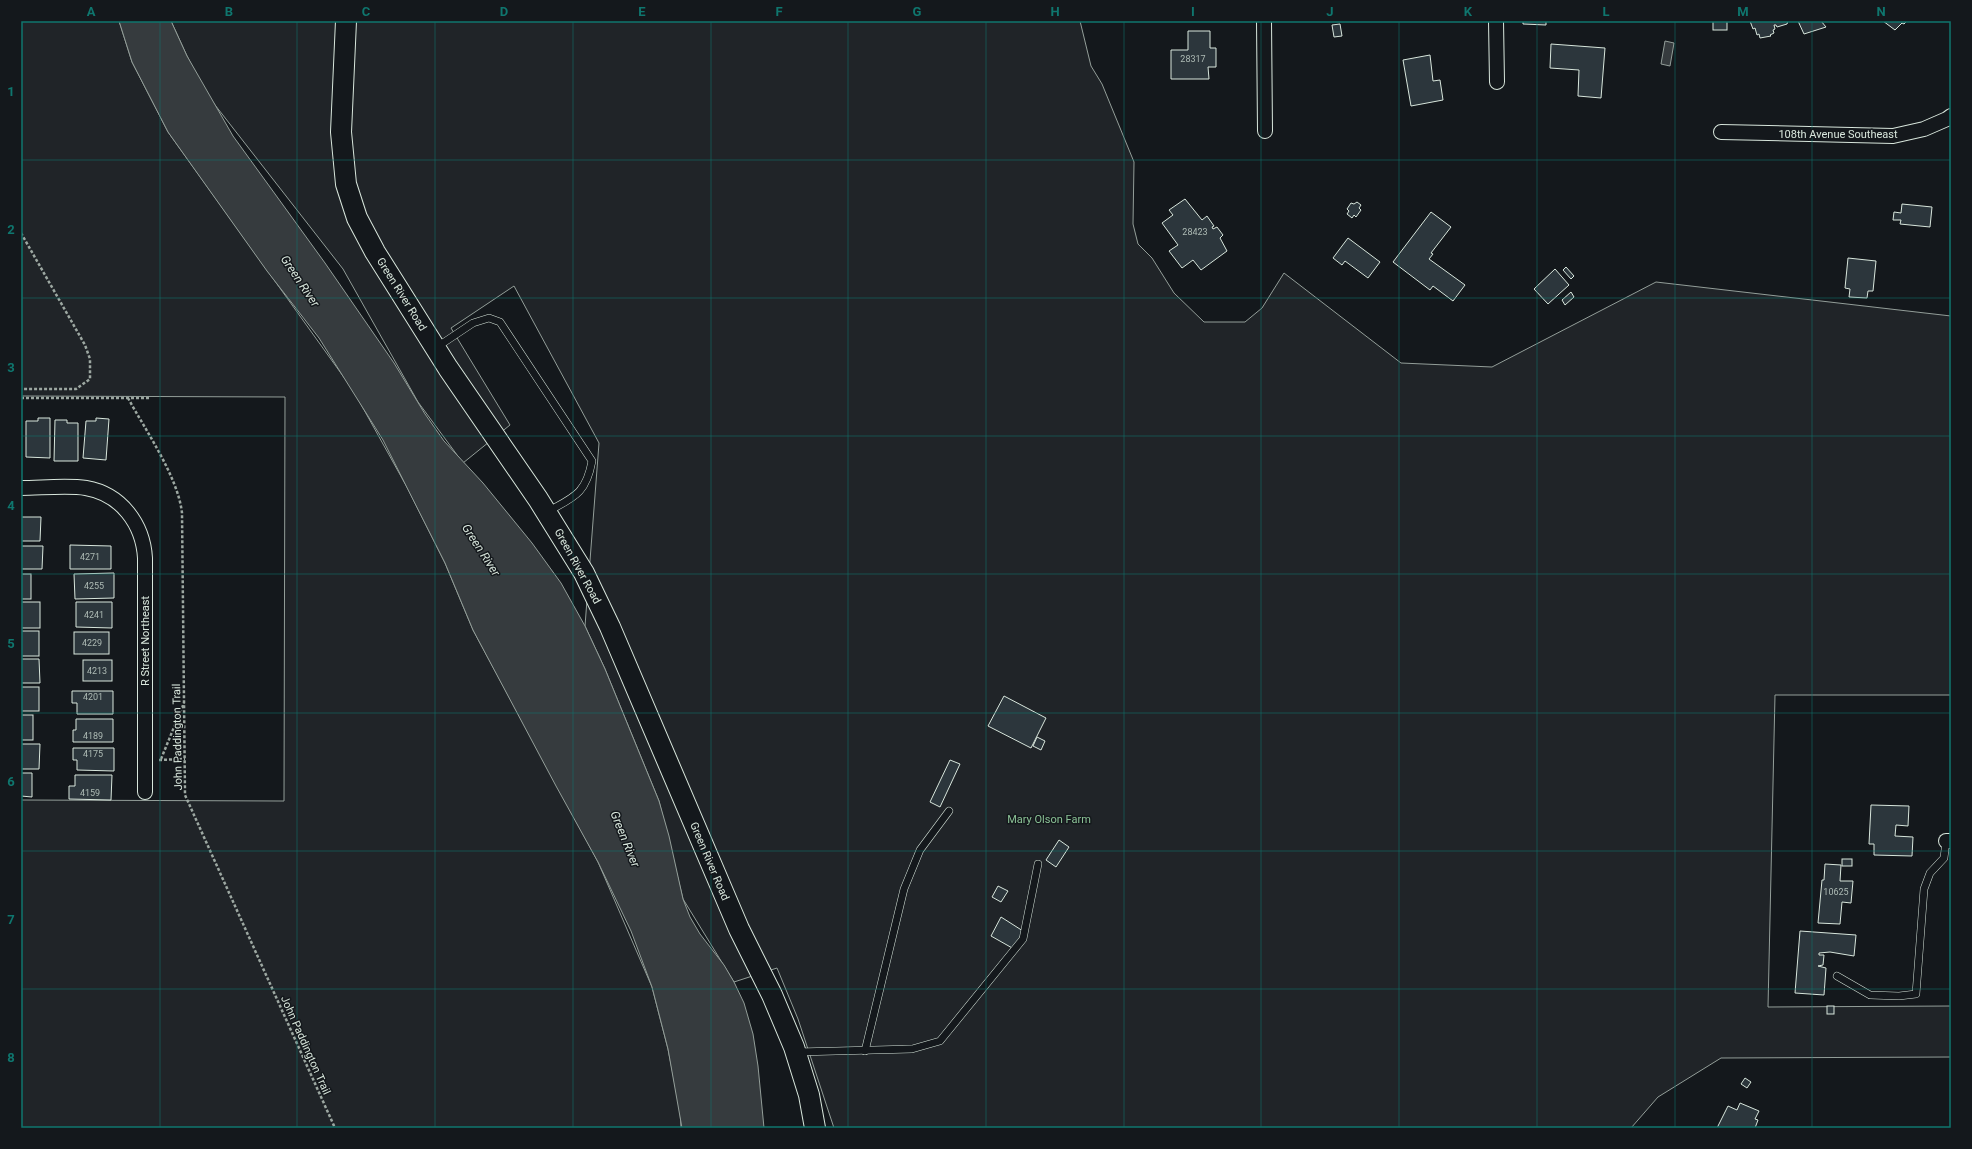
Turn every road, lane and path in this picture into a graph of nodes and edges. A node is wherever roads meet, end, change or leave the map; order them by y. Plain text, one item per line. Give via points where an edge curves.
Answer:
1 (346, 21) edge
2 (1264, 21) edge
3 (1496, 21) edge
4 (1497, 82) dead end
5 (1951, 116) edge
6 (1265, 131) dead end
7 (1721, 132) dead end
8 (21, 233) edge
9 (435, 348) junction
10 (21, 389) edge
11 (21, 398) edge
12 (128, 398) junction
13 (151, 398) dead end
14 (21, 488) edge
15 (547, 512) junction
16 (184, 701) junction
17 (145, 760) junction
18 (161, 760) junction
19 (185, 760) junction
20 (144, 792) dead end
21 (949, 811) dead end
22 (1948, 841) edge
23 (1038, 864) dead end
24 (1837, 976) dead end
25 (865, 1050) junction
26 (796, 1052) junction
27 (335, 1128) edge
28 (815, 1128) edge

1 - 9 street, Green River Road via 341,132 343,164 351,202 375,252
2 - 6 street
3 - 4 street
5 - 7 street, 108th Avenue Southeast via 1924,129 1893,136
8 - 10 path via 85,345 90,359 90,379 76,389
9 - 15 street, Green River Road
9 - 15 lane via 474,323 489,318 500,322 592,461 590,476 579,493
11 - 12 path
12 - 13 path
12 - 16 path, John Paddington Trail via 181,500
14 - 17 street, R Street Northeast via 86,488 115,501 130,514 139,527 144,546
15 - 26 street, Green River Road via 584,573 610,627 739,929 772,995
16 - 18 path
16 - 19 path, John Paddington Trail
17 - 18 path
17 - 20 street, R Street Northeast
18 - 19 path
19 - 27 path, John Paddington Trail via 185,795
21 - 25 lane via 920,850 904,889
22 - 24 lane via 1944,858 1930,873 1924,889 1916,994 1870,995
23 - 25 lane via 1023,939 940,1042 912,1050
25 - 26 lane
26 - 28 street, Green River Road via 809,1094

